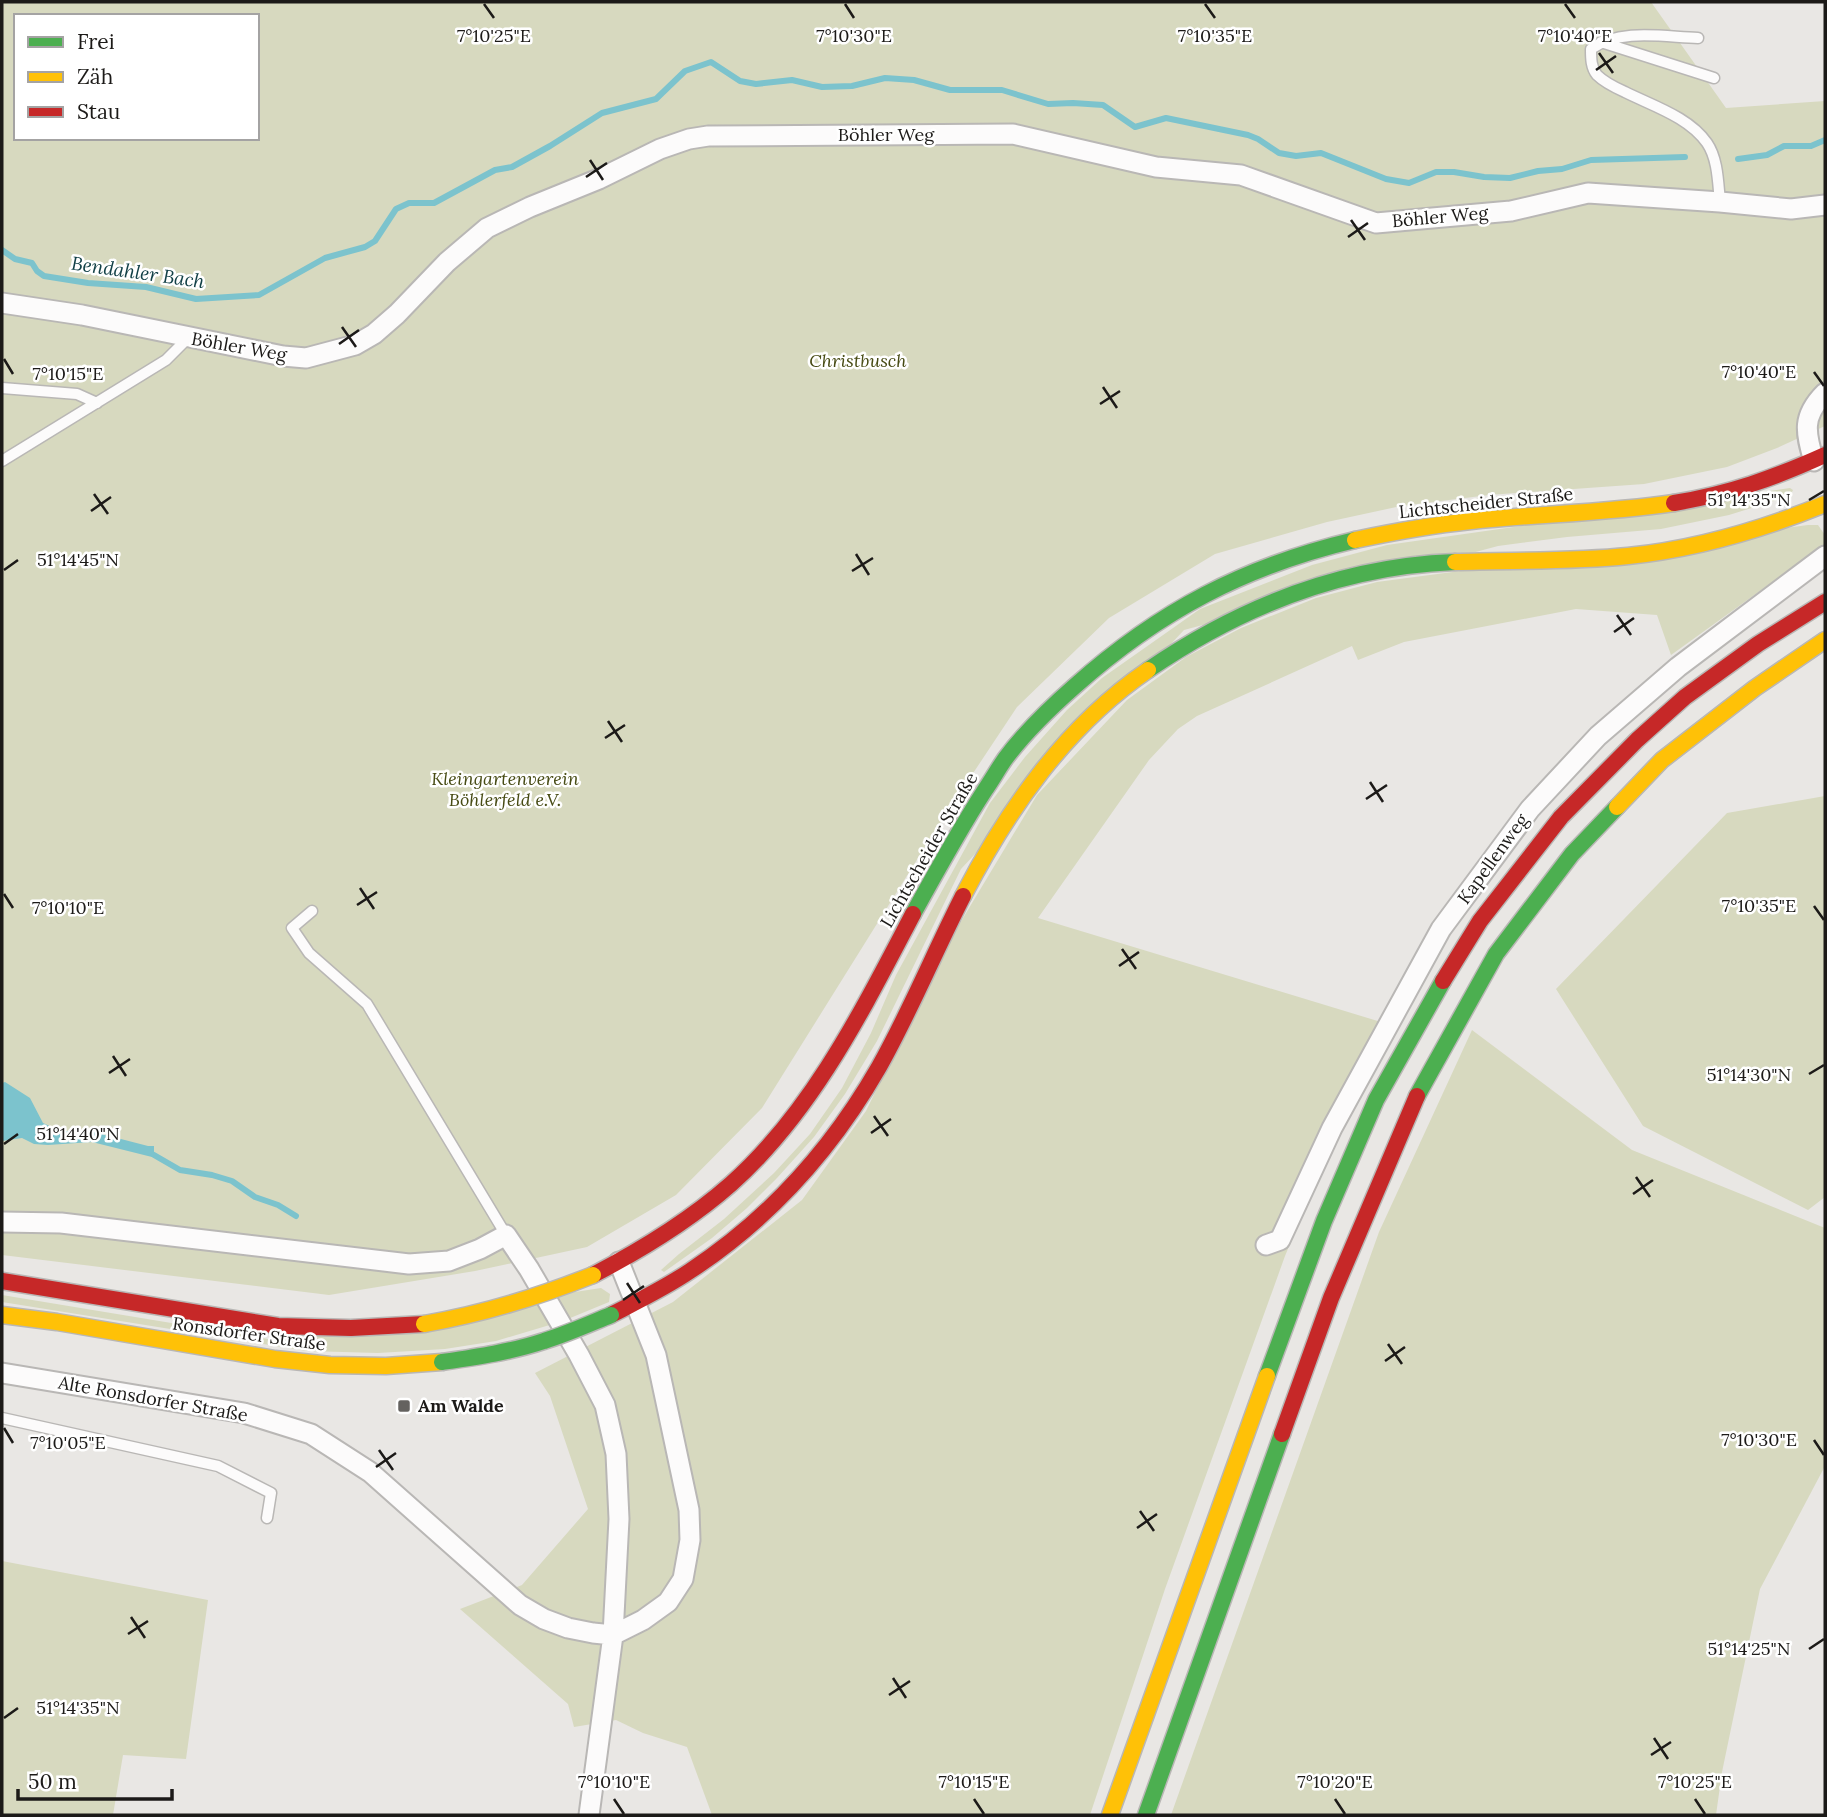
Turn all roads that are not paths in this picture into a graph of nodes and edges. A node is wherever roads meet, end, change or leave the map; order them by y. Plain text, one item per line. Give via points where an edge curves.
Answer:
1 (1698, 38) dead end
2 (1601, 42) junction
3 (1714, 78) dead end
4 (1720, 202) junction
5 (1825, 205) edge
6 (2, 303) edge
7 (188, 338) junction
8 (2, 388) edge
9 (1825, 393) edge
10 (97, 403) junction
11 (2, 461) edge
12 (1821, 473) edge
13 (1825, 504) edge
14 (1825, 556) edge
15 (1825, 602) edge
16 (1825, 640) edge
17 (312, 911) dead end
18 (2, 1222) edge
19 (506, 1235) junction
20 (1266, 1245) dead end
21 (619, 1262) junction
22 (593, 1275) joint
23 (2, 1281) edge
24 (636, 1304) junction
25 (2, 1315) edge
26 (2, 1373) edge
27 (2, 1418) edge
28 (267, 1518) dead end
29 (614, 1635) junction
30 (589, 1815) edge
31 (1110, 1815) edge
32 (1146, 1815) edge

1 - 2 lane via 1629,36
2 - 3 lane
2 - 4 lane via 1591,49 1590,61 1597,75 1684,121 1709,146
4 - 5 street, Böhler Weg via 1791,209
4 - 7 street, Böhler Weg via 1588,193 1511,211 1376,223 1241,175 1156,167 1013,134 708,136 660,149 487,228 374,334 355,345 306,358
6 - 7 street, Böhler Weg
7 - 10 lane via 166,360
8 - 10 lane via 77,394
9 - 12 street via 1815,404 1806,431
10 - 11 lane
12 - 21 main road, Lichtscheider Straße via 1776,477 1692,501 1643,509 1470,521 1331,545 1231,582 1173,612 1070,690 1008,755 959,830 839,1049 779,1134 697,1213
13 - 24 main road via 1751,532 1667,551 1597,558 1449,561 1376,570 1274,600 1175,651 1076,731 1008,817 867,1088 811,1166 734,1240
14 - 20 street, Kapellenweg via 1638,701 1598,736 1530,809 1441,929 1332,1128 1280,1240
15 - 31 main road via 1685,697 1561,817 1480,921 1427,1008 1376,1100 1324,1221
16 - 32 main road via 1662,760 1572,855 1496,954 1413,1103 1331,1298
17 - 19 lane via 292,928 309,953 367,1004
18 - 19 street via 61,1223 409,1264 449,1261
19 - 29 street via 605,1405 616,1454 619,1519
21 - 22 main road, Lichtscheider Straße
21 - 24 street
22 - 23 main road, Ronsdorfer Straße, bridge via 505,1308 424,1324 368,1329 278,1326
24 - 25 main road, Ronsdorfer Straße, bridge via 524,1347 390,1366 284,1362
24 - 29 street via 656,1355 689,1510 690,1540 683,1579 668,1602
26 - 29 street, Alte Ronsdorfer Straße via 244,1413 311,1434 370,1472 520,1605 568,1628
27 - 28 lane via 218,1466 271,1493
29 - 30 street

